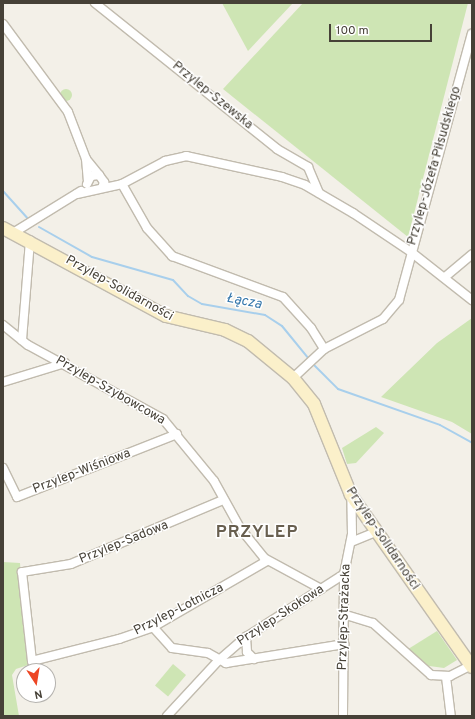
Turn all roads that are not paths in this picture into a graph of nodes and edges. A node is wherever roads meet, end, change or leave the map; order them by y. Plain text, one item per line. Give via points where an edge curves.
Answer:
1 (95, 3) edge
2 (3, 24) edge
3 (472, 34) edge
4 (86, 159) junction
5 (101, 182) junction
6 (122, 184) junction
7 (89, 185) junction
8 (319, 193) junction
9 (8, 230) edge
10 (30, 240) junction
11 (411, 252) junction
12 (472, 254) edge
13 (445, 277) junction
14 (472, 300) edge
15 (3, 325) edge
16 (22, 340) junction
17 (324, 349) junction
18 (64, 363) junction
19 (293, 378) junction
20 (3, 382) edge
21 (177, 434) junction
22 (3, 468) edge
23 (351, 495) junction
24 (223, 500) junction
25 (376, 532) junction
26 (351, 542) junction
27 (267, 561) junction
28 (22, 572) joint
29 (344, 574) junction
30 (330, 584) junction
31 (347, 588) junction
32 (321, 589) junction
33 (346, 615) junction
34 (153, 626) junction
35 (246, 637) junction
36 (344, 644) junction
37 (254, 659) junction
38 (218, 661) junction
39 (471, 667) edge
40 (446, 677) junction
41 (167, 716) edge
42 (343, 716) edge
43 (451, 716) edge

1 - 8 street, Przylep-Szewska via 277,149 308,167
2 - 4 street via 68,112
3 - 11 street, Przylep-Józefa Piłsudskiego
4 - 5 street
4 - 7 street
5 - 6 street via 114,186
5 - 7 street
5 - 7 street
6 - 8 street via 178,157 203,158 282,176
6 - 17 street via 147,228 172,256 282,297 312,328
7 - 9 street via 77,194
8 - 11 street
9 - 10 main road, Przylep-Solidarności
10 - 16 street
10 - 19 main road, Przylep-Solidarności via 166,316 242,338
11 - 13 street
11 - 17 street, Przylep-Józefa Piłsudskiego via 401,294 391,312
12 - 13 street
13 - 14 street
15 - 16 street, Przylep-Szybowcowa
16 - 18 street, Przylep-Szybowcowa
17 - 19 street, Przylep-Józefa Piłsudskiego
18 - 20 street
18 - 21 street, Przylep-Szybowcowa via 157,415
19 - 23 main road, Przylep-Solidarności via 314,404
21 - 22 street, Przylep-Wiśniowa via 17,497
21 - 24 street, Przylep-Szybowcowa via 214,481
23 - 25 main road, Przylep-Solidarności
23 - 26 street, Przylep-Strażacka
24 - 27 street, Przylep-Szybowcowa
24 - 28 street, Przylep-Sadowa via 71,564
25 - 26 street
25 - 39 main road, Przylep-Solidarności
26 - 29 street, Przylep-Strażacka
27 - 32 street, Przylep-Szybowcowa
27 - 34 street, Przylep-Lotnicza
28 - 34 street, Przylep-Lotnicza via 32,661 119,639
29 - 30 street, Przylep-Skokowa
29 - 31 street, Przylep-Strażacka
30 - 31 street
30 - 32 street, Przylep-Skokowa
31 - 33 street, Przylep-Strażacka
32 - 35 street, Przylep-Skokowa
33 - 36 street, Przylep-Strażacka
33 - 40 street via 369,620 426,673
34 - 38 street via 172,648 208,653
35 - 37 street via 247,652
35 - 38 street, Przylep-Skokowa
36 - 37 street
36 - 42 street, Przylep-Strażacka
37 - 38 street
38 - 41 street, Przylep-Skokowa
39 - 40 street, Przylep-Solidarności
40 - 43 street

